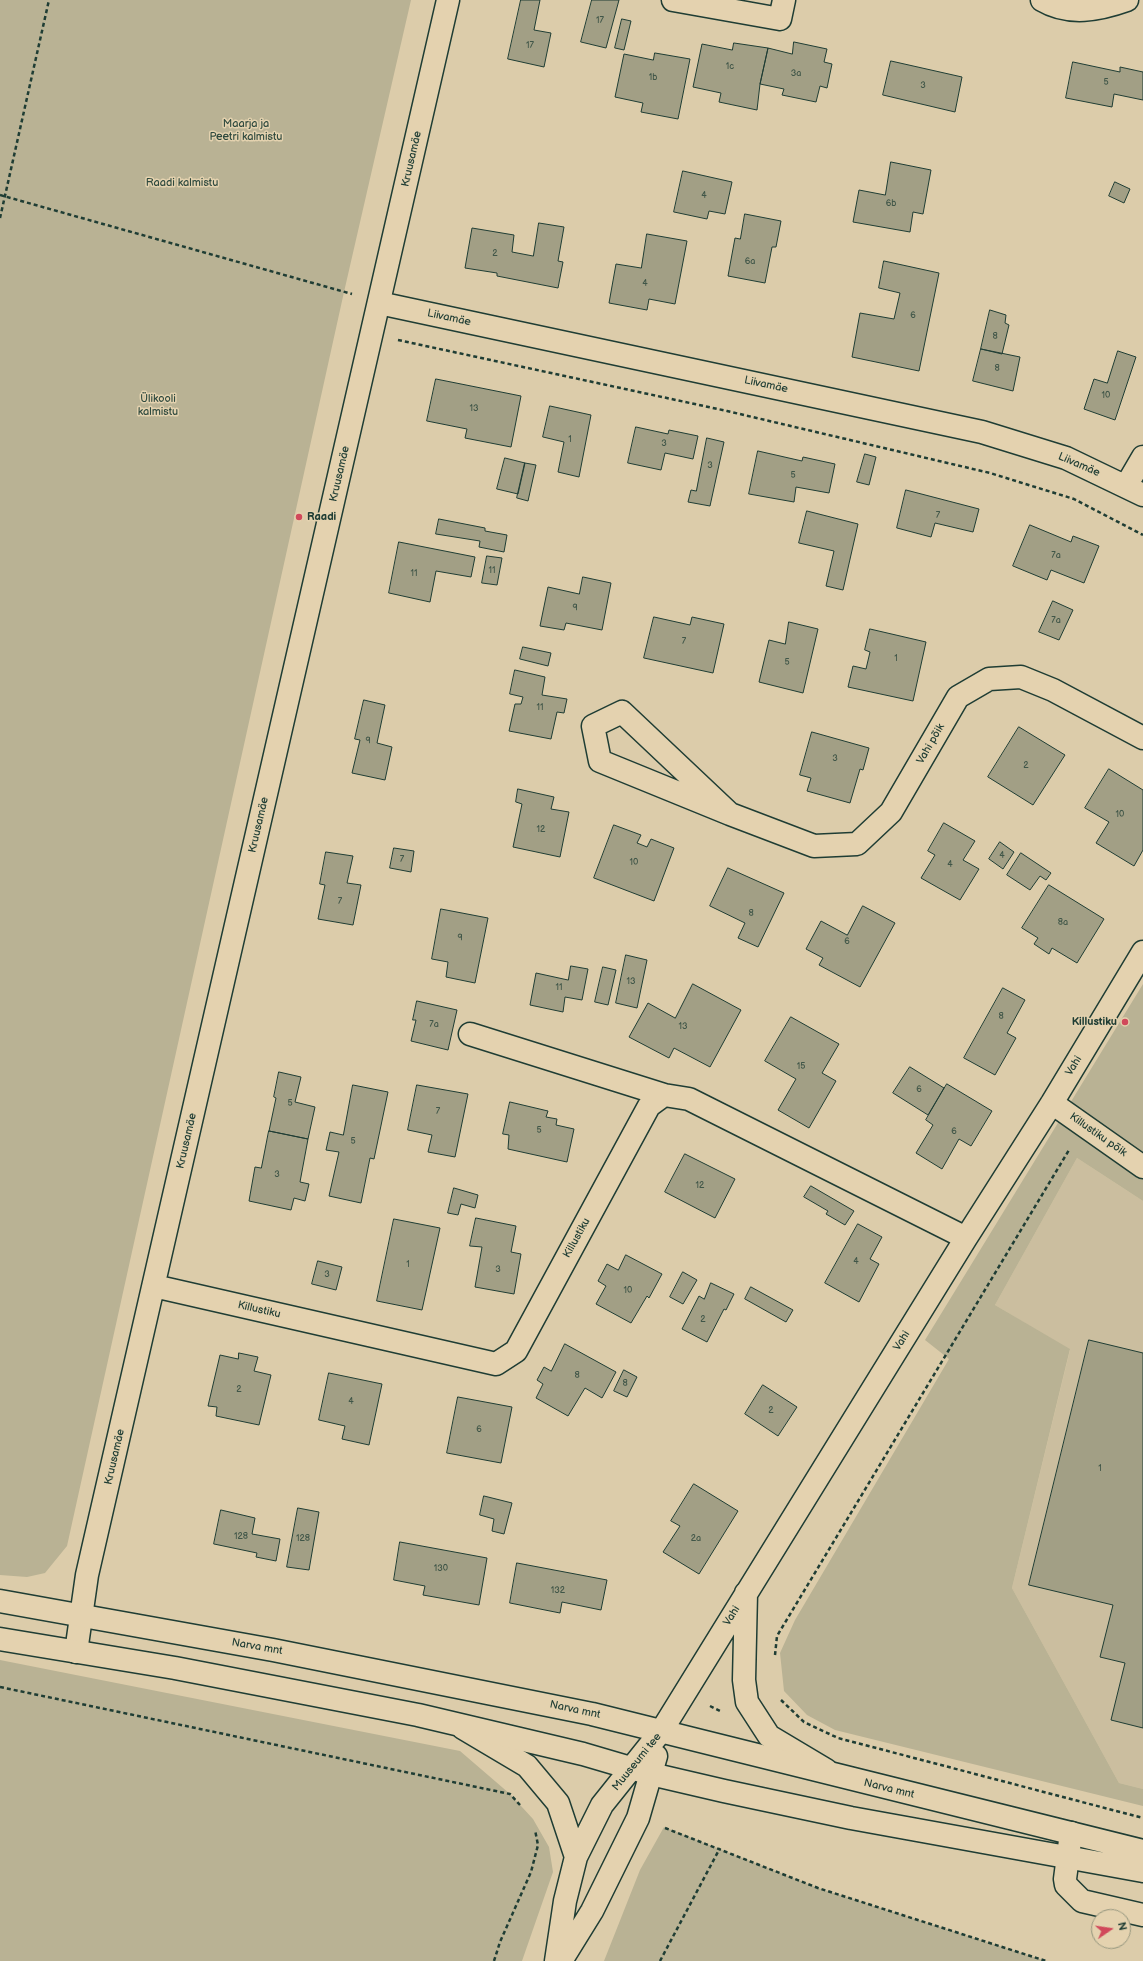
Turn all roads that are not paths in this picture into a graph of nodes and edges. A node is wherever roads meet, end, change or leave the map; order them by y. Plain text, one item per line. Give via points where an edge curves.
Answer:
1 (448, 0) edge
2 (673, 0) edge
3 (784, 0) edge
4 (1042, 0) edge
5 (1127, 0) edge
6 (380, 303) junction
7 (1143, 457) edge
8 (1134, 491) edge
9 (1143, 738) edge
10 (730, 814) junction
11 (1143, 952) edge
12 (470, 1034) dead end
13 (664, 1095) junction
14 (1052, 1103) junction
15 (1143, 1167) edge
16 (966, 1238) junction
17 (154, 1286) junction
18 (746, 1592) junction
19 (0, 1601) edge
20 (81, 1614) junction
21 (0, 1639) edge
22 (76, 1652) junction
23 (456, 1724) junction
24 (662, 1730) junction
25 (642, 1771) junction
26 (835, 1775) junction
27 (1071, 1833) junction
28 (1143, 1851) edge
29 (576, 1857) junction
30 (1067, 1858) junction
31 (1143, 1871) edge
32 (1143, 1915) edge
33 (556, 1961) edge
34 (561, 1961) edge

1 - 6 street, Kruusamäe
2 - 3 street via 780,19
4 - 5 street via 1053,6 1078,11 1108,7
6 - 8 street, Liivamäe via 982,432 1066,458
6 - 17 street, Kruusamäe
7 - 8 street
9 - 10 street, Vahi põik via 1053,690 1021,677 989,679 958,697 891,812 857,844 814,846
10 - 10 street, Vahi põik via 600,761 593,726 622,712
11 - 14 street, Vahi
12 - 13 street
13 - 16 street via 689,1098
13 - 17 street, Killustiku via 649,1106 516,1351 496,1364
14 - 15 street, Killustiku põik
14 - 16 street, Vahi
16 - 18 street, Vahi
17 - 20 street, Kruusamäe via 87,1575
18 - 24 street, Vahi
18 - 26 street via 744,1680 747,1702 769,1736
19 - 20 street, Narva mnt
20 - 22 street, Kruusamäe
20 - 24 street, Narva mnt via 464,1687
21 - 22 street
22 - 23 street via 183,1669
23 - 25 street via 583,1754
23 - 29 street via 527,1766 558,1802
24 - 25 street, Muuseumi tee
24 - 26 street, Narva mnt
25 - 29 street, Muuseumi tee via 602,1804
25 - 30 street via 851,1818
25 - 34 street, Muuseumi tee via 638,1818 592,1911
26 - 27 street, Narva mnt
27 - 28 street, Narva mnt
27 - 30 street
29 - 33 street, Muuseumi tee via 565,1901
30 - 31 street
30 - 32 street via 1066,1885 1082,1901

